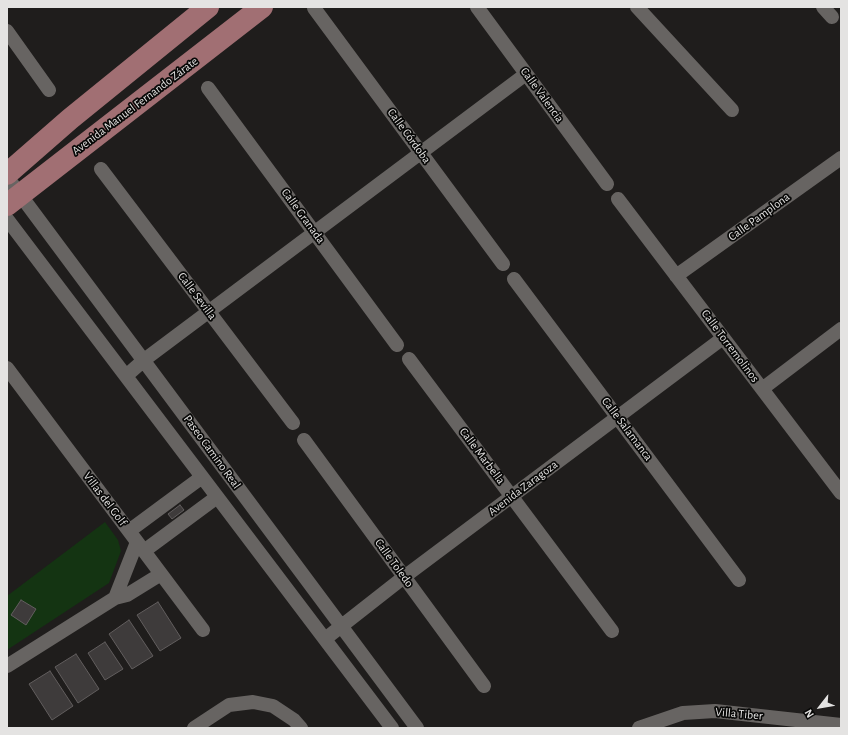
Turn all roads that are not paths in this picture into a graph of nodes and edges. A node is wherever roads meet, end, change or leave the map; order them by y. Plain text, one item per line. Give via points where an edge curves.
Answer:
1 (208, 7) edge
2 (262, 7) edge
3 (477, 7) edge
4 (637, 7) edge
5 (314, 8) edge
6 (7, 31) edge
7 (526, 74) junction
8 (208, 88) dead end
9 (49, 90) dead end
10 (732, 110) dead end
11 (422, 154) junction
12 (841, 158) edge
13 (101, 168) dead end
14 (7, 174) edge
15 (7, 177) edge
16 (607, 184) dead end
17 (14, 199) edge
18 (618, 199) dead end
19 (7, 219) edge
20 (315, 234) junction
21 (503, 264) dead end
22 (676, 276) junction
23 (514, 279) dead end
24 (209, 312) junction
25 (841, 329) edge
26 (723, 338) junction
27 (398, 345) dead end
28 (409, 359) dead end
29 (144, 360) junction
30 (7, 368) edge
31 (126, 376) junction
32 (762, 389) junction
33 (618, 417) junction
34 (293, 423) dead end
35 (304, 440) dead end
36 (202, 477) junction
37 (841, 493) edge
38 (512, 496) junction
39 (217, 497) junction
40 (137, 542) junction
41 (161, 574) junction
42 (404, 577) junction
43 (739, 580) dead end
44 (115, 598) junction
45 (341, 626) junction
46 (203, 630) dead end
47 (612, 631) dead end
48 (325, 639) junction
49 (7, 666) edge
50 (484, 686) dead end
51 (841, 725) edge
52 (194, 728) edge
53 (301, 728) edge
54 (392, 728) edge
55 (416, 728) edge
56 (638, 728) edge

1 - 14 main road via 70,119
2 - 17 main road, Avenida Manuel Fernando Zárate
3 - 7 street, Calle Valencia
4 - 10 street
5 - 11 street, Calle Córdoba
6 - 9 street
7 - 11 street
7 - 16 street, Calle Valencia
8 - 20 street, Calle Granada
11 - 20 street
11 - 21 street, Calle Córdoba
12 - 22 street, Calle Pamplona
13 - 24 street, Calle Sevilla
15 - 17 street, Paseo Camino Real
17 - 29 street, Paseo Camino Real
18 - 22 street, Calle Torremolinos
19 - 31 street, Paseo Camino Real
20 - 24 street
20 - 27 street, Calle Granada
22 - 26 street, Calle Torremolinos
23 - 33 street, Calle Salamanca
24 - 29 street
24 - 34 street, Calle Sevilla
25 - 32 street
26 - 32 street, Calle Torremolinos
26 - 33 street, Avenida Zaragoza
28 - 38 street, Calle Marbella
29 - 31 street
29 - 45 street, Paseo Camino Real
30 - 40 street, Villas del Golf
31 - 36 street, Paseo Camino Real
32 - 37 street, Calle Torremolinos
33 - 38 street, Avenida Zaragoza
33 - 43 street, Calle Salamanca
35 - 42 street, Calle Toledo
36 - 39 street, Paseo Camino Real
36 - 40 street
38 - 42 street, Avenida Zaragoza
38 - 47 street, Calle Marbella
39 - 40 street
39 - 48 street, Paseo Camino Real
40 - 41 street, Villas del Golf
40 - 44 street
41 - 44 street via 127,595
41 - 46 street, Villas del Golf
42 - 45 street, Avenida Zaragoza
42 - 50 street, Calle Toledo
44 - 49 street
45 - 48 street, Avenida Zaragoza
45 - 55 street, Paseo Camino Real
48 - 54 street, Paseo Camino Real
51 - 56 street, Villa Tiber via 715,711 683,714
52 - 53 street via 229,705 252,702 273,706

